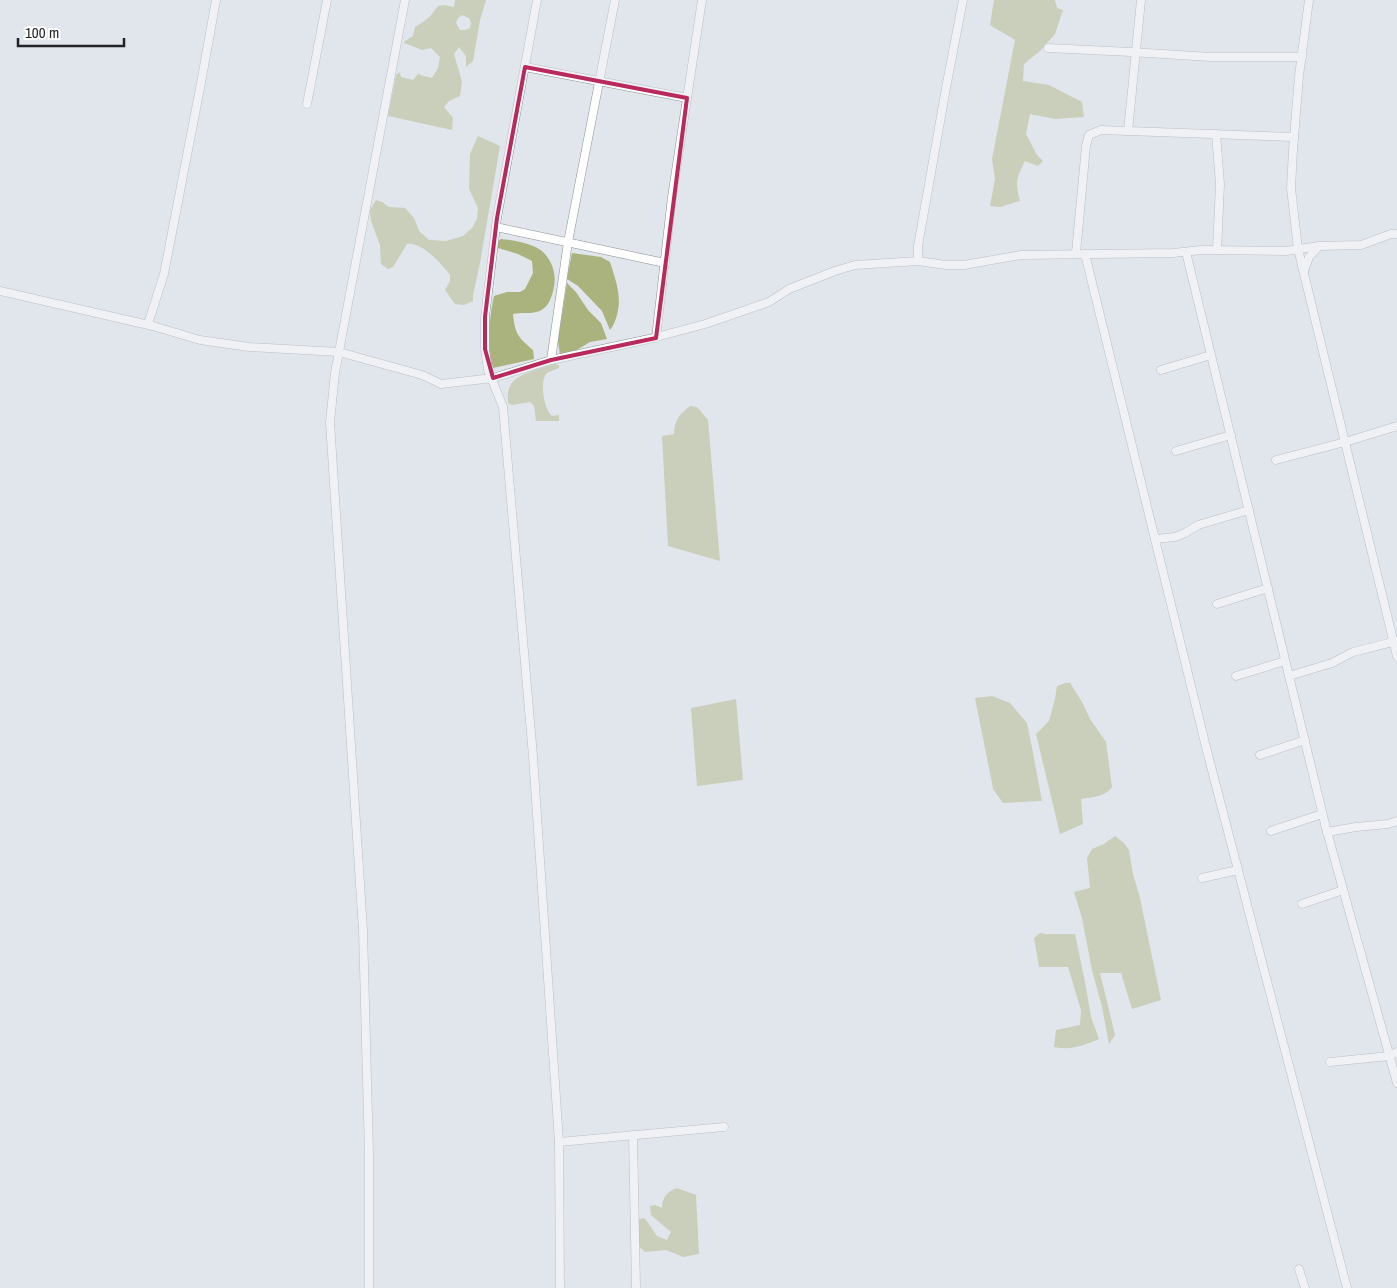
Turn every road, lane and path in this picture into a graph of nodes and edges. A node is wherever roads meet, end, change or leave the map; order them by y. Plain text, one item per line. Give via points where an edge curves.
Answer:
1 (216, 0) edge
2 (327, 0) edge
3 (404, 0) edge
4 (537, 0) edge
5 (614, 0) edge
6 (702, 0) edge
7 (963, 0) edge
8 (1141, 0) edge
9 (1309, 0) edge
10 (1048, 48) dead end
11 (1136, 52) junction
12 (1302, 57) junction
13 (525, 67) junction
14 (599, 81) junction
15 (687, 98) junction
16 (307, 104) dead end
17 (1128, 131) junction
18 (1216, 134) junction
19 (1294, 137) junction
20 (496, 226) junction
21 (1397, 234) edge
22 (568, 242) junction
23 (1319, 246) junction
24 (1298, 249) junction
25 (1217, 250) junction
26 (1186, 252) junction
27 (1081, 254) junction
28 (918, 260) junction
29 (665, 263) junction
30 (1304, 273) junction
31 (0, 291) edge
32 (148, 324) junction
33 (656, 338) junction
34 (339, 352) junction
35 (1211, 354) junction
36 (551, 360) junction
37 (1161, 370) dead end
38 (493, 378) junction
39 (1397, 426) edge
40 (1231, 435) junction
41 (1345, 442) junction
42 (1176, 451) dead end
43 (1276, 460) dead end
44 (1249, 510) junction
45 (1155, 539) junction
46 (1268, 588) junction
47 (1217, 604) dead end
48 (1396, 642) edge
49 (1397, 656) edge
50 (1286, 661) junction
51 (1236, 676) dead end
52 (1289, 676) junction
53 (1304, 740) junction
54 (1260, 755) dead end
55 (1322, 814) junction
56 (1397, 821) edge
57 (1271, 831) dead end
58 (1327, 832) junction
59 (1238, 870) junction
60 (1202, 878) dead end
61 (1343, 890) junction
62 (1302, 904) dead end
63 (1393, 1054) edge
64 (1330, 1062) dead end
65 (1397, 1083) edge
66 (724, 1128) dead end
67 (633, 1135) junction
68 (559, 1142) junction
69 (1300, 1269) dead end
70 (369, 1288) edge
71 (560, 1288) edge
72 (636, 1288) edge
73 (1305, 1288) edge
74 (1347, 1288) edge

1 - 32 street via 164,274
2 - 16 street
3 - 34 street
4 - 13 street
5 - 14 street
6 - 15 street
7 - 28 street
8 - 11 street
9 - 12 street
10 - 11 street
11 - 12 street via 1211,57
11 - 17 street
12 - 19 street
13 - 14 street
13 - 20 street
14 - 15 street
14 - 22 street
15 - 29 street
17 - 18 street
17 - 27 street via 1101,130 1089,135
18 - 19 street
18 - 25 street via 1220,184
19 - 24 street via 1291,188
20 - 22 street
20 - 38 street via 485,317 485,349 488,370
21 - 23 street via 1361,245
22 - 29 street
22 - 36 street
23 - 24 street
23 - 30 street via 1309,257
24 - 25 street
24 - 30 street
25 - 26 street
26 - 27 street
26 - 35 street
27 - 28 street via 1021,255 964,265
27 - 45 street
28 - 33 street via 855,265 789,289 769,302
29 - 33 street
30 - 41 street
31 - 32 street
32 - 34 street via 200,340 249,347
33 - 36 street
34 - 38 street via 422,375 441,384
34 - 70 street via 330,422 363,930
35 - 37 street
35 - 40 street
36 - 38 street
38 - 68 street via 504,407 533,756
39 - 41 street
40 - 42 street
40 - 44 street
41 - 43 street
41 - 48 street
44 - 45 street via 1198,525 1175,537
44 - 46 street
45 - 59 street
46 - 47 street
46 - 50 street
48 - 49 street
48 - 52 street via 1353,652
50 - 51 street
50 - 52 street
52 - 53 street
53 - 54 street
53 - 55 street
55 - 57 street
55 - 58 street
56 - 58 street
58 - 61 street
59 - 60 street
59 - 74 street
61 - 62 street
61 - 63 street
63 - 64 street
63 - 65 street
66 - 67 street
67 - 68 street
67 - 72 street
68 - 71 street
69 - 73 street

